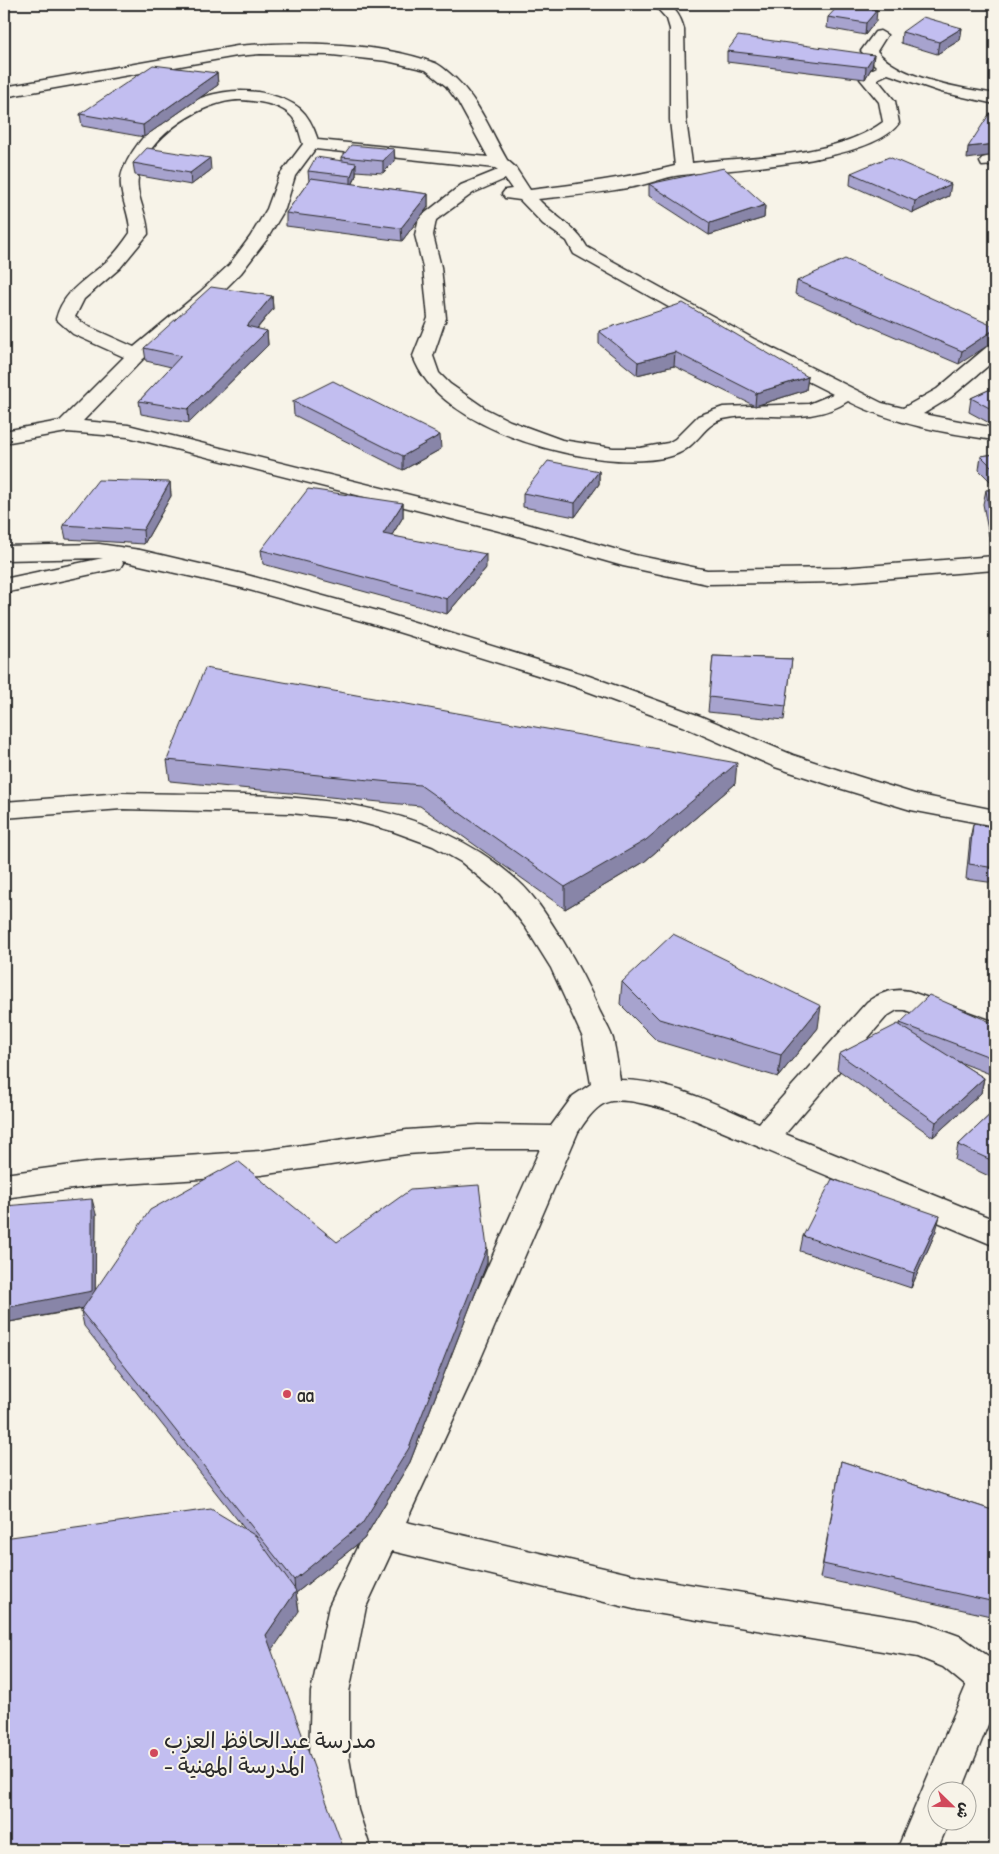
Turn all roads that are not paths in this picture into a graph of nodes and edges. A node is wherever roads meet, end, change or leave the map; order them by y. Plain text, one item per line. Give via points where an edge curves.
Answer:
1 (664, 8) dead end
2 (880, 35) dead end
3 (889, 68) junction
4 (6, 90) edge
5 (995, 99) edge
6 (311, 144) junction
7 (504, 167) junction
8 (684, 170) junction
9 (467, 189) junction
10 (525, 196) junction
11 (995, 350) edge
12 (136, 355) junction
13 (848, 393) junction
14 (904, 416) junction
15 (67, 426) junction
16 (995, 434) edge
17 (4, 436) edge
18 (4, 553) edge
19 (140, 558) junction
20 (995, 563) edge
21 (4, 586) edge
22 (4, 810) edge
23 (995, 818) edge
24 (995, 1033) edge
25 (607, 1091) junction
26 (562, 1138) junction
27 (764, 1138) junction
28 (4, 1186) edge
29 (995, 1233) edge
30 (383, 1533) junction
31 (991, 1676) edge
32 (945, 1782) edge
33 (926, 1828) edge
34 (352, 1850) edge
35 (917, 1850) edge

1 - 8 street via 674,18 678,29 678,120
2 - 3 street via 870,51 874,59
3 - 5 street via 946,90
3 - 8 street via 868,79 887,101 891,117 884,130 869,138 836,149
4 - 7 street via 260,49 332,50 387,56 432,67 451,83 465,100
6 - 7 street
6 - 12 street via 287,176 276,210 235,269
6 - 12 street via 302,118 290,108 247,96 222,96 205,101 154,136 131,171 129,186 139,218 139,234 114,264 82,291 66,311 65,319 80,330
7 - 9 street
7 - 10 street
8 - 10 street via 630,183
9 - 10 street
9 - 13 street via 428,218 424,235 432,267 437,318 423,356 430,374 441,387 488,419 553,444 602,453 638,455 667,451 688,441 704,419 722,414 821,407
10 - 13 street via 549,220 574,238 580,250 747,343
11 - 14 street via 944,393
12 - 15 street
13 - 14 street via 875,407
14 - 16 street
15 - 17 street
15 - 20 street via 128,431 707,577 841,575
18 - 19 street via 99,551
19 - 21 street
19 - 23 street via 247,582 377,618 465,648 581,681 691,721 784,761 848,782 911,802
22 - 25 street via 122,801 291,805 348,811 442,840 470,856 510,888 536,921 565,967 598,1038
24 - 27 street via 909,1001 887,1002 877,1009
25 - 26 street via 583,1102
25 - 27 street via 642,1092 676,1101
26 - 28 street via 408,1142 261,1163 95,1174
26 - 30 street
27 - 29 street
30 - 31 street via 638,1593 918,1639 945,1646
30 - 34 street via 348,1606 330,1692 329,1758 338,1810
31 - 32 street
33 - 35 street

